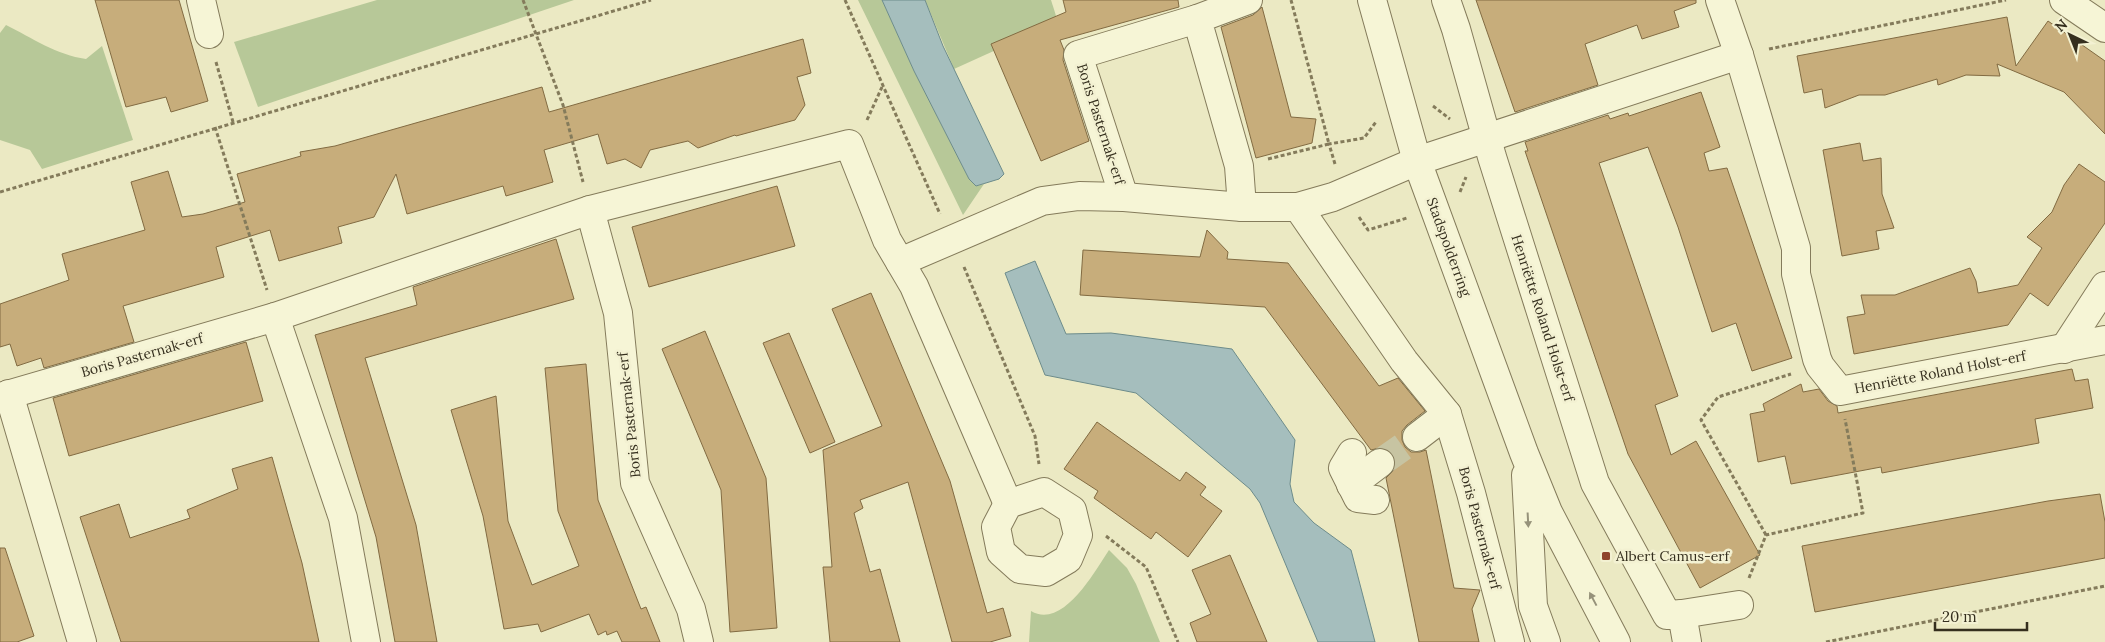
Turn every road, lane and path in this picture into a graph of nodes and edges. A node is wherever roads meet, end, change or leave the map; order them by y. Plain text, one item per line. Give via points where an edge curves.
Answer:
1 (201, 0) edge
2 (523, 0) edge
3 (651, 0) edge
4 (1248, 0) edge
5 (1291, 0) edge
6 (1355, 0) edge
7 (1372, 0) edge
8 (1446, 0) edge
9 (1720, 0) edge
10 (2006, 0) edge
11 (2064, 0) edge
12 (1196, 19) junction
13 (2105, 28) edge
14 (209, 34) joint
15 (536, 35) junction
16 (1382, 38) junction
17 (1739, 55) junction
18 (233, 122) junction
19 (215, 127) junction
20 (1486, 140) junction
21 (1417, 161) junction
22 (1239, 166) junction
23 (0, 192) edge
24 (1124, 197) junction
25 (1242, 207) junction
26 (1298, 207) junction
27 (590, 210) junction
28 (900, 262) junction
29 (2105, 286) edge
30 (275, 317) junction
31 (2105, 340) edge
32 (2064, 349) junction
33 (1820, 366) junction
34 (1840, 391) junction
35 (4, 395) edge
36 (1447, 414) junction
37 (1417, 437) tunnel mouth
38 (1352, 453) tunnel mouth
39 (1524, 453) junction
40 (1380, 463) tunnel mouth
41 (1351, 485) junction
42 (1375, 500) dead end
43 (1008, 504) junction
44 (1072, 510) junction
45 (1766, 535) junction
46 (2105, 586) edge
47 (1739, 605) joint
48 (1682, 614) junction
49 (82, 642) edge
50 (366, 642) edge
51 (699, 642) edge
52 (1178, 642) edge
53 (1510, 642) edge
54 (1546, 642) edge
55 (1616, 642) edge
56 (1687, 642) edge
57 (1826, 642) edge

1 - 14 street
2 - 15 path
3 - 15 path
4 - 12 street, Boris Pasternak-erf
5 - 22 path via 1329,144
6 - 16 street, Stadspolderring
7 - 16 street, Stadspolderring
8 - 20 street, Henriëtte Roland Holst-erf
9 - 17 street, Henriëtte Roland Holst-erf
10 - 17 path
11 - 13 street
12 - 22 street
12 - 24 street, Boris Pasternak-erf via 1078,55
14 - 18 path
15 - 18 path
15 - 27 path via 563,105
16 - 21 street, Stadspolderring
17 - 20 street
17 - 33 street, Henriëtte Roland Holst-erf via 1796,248 1796,274
18 - 19 path
19 - 23 path
19 - 30 path
20 - 21 street
20 - 48 street, Henriëtte Roland Holst-erf via 1595,483 1667,615
21 - 26 street, Boris Pasternak-erf via 1334,197
21 - 39 street, Stadspolderring
22 - 25 street
24 - 25 street, Boris Pasternak-erf
24 - 28 street, Boris Pasternak-erf via 1079,196 1042,201
25 - 26 street, Boris Pasternak-erf
26 - 36 street, Boris Pasternak-erf via 1404,361
27 - 28 street, Boris Pasternak-erf via 849,144 887,240
27 - 30 street, Boris Pasternak-erf
27 - 51 street, Boris Pasternak-erf via 618,314 635,483 691,609
28 - 43 street, Boris Pasternak-erf via 914,286
29 - 32 street
30 - 35 street, Boris Pasternak-erf
30 - 50 street via 343,518
31 - 32 street, Henriëtte Roland Holst-erf
32 - 34 street, Henriëtte Roland Holst-erf
33 - 34 street, Henriëtte Roland Holst-erf
33 - 45 path via 1718,397 1701,420
34 - 45 path via 1863,513
35 - 49 street, Boris Pasternak-erf
36 - 37 street
36 - 53 street, Boris Pasternak-erf
38 - 41 street via 1343,468
39 -> 54 street, Stadspolderring via 1534,606
55 -> 39 street, Stadspolderring via 1548,512
40 - 41 street
41 - 42 street via 1358,498
43 - 44 street via 1044,492
43 - 44 street via 996,527 1001,552 1020,570 1046,572 1068,559 1078,535
44 - 52 path via 1146,567
45 - 47 path
46 - 57 path
47 - 48 street
48 - 56 street

